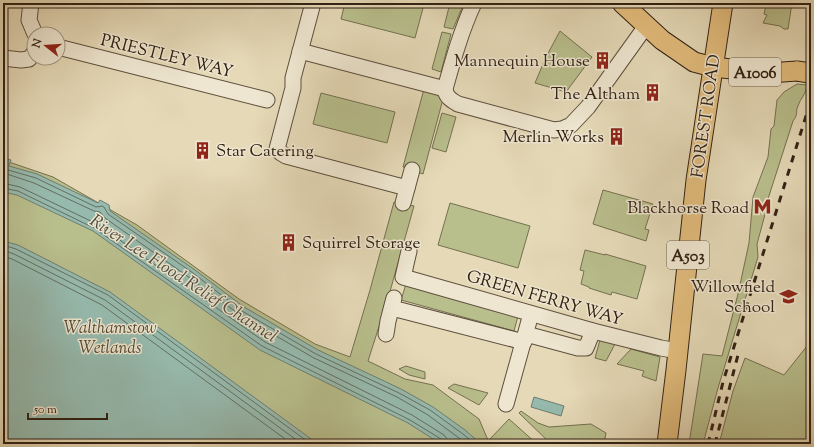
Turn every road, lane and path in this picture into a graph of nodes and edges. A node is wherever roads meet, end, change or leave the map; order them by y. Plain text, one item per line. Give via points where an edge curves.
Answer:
1 (31, 3) edge
2 (313, 3) edge
3 (474, 3) edge
4 (622, 3) edge
5 (723, 3) edge
6 (31, 26) edge
7 (646, 26) junction
8 (66, 49) edge
9 (300, 51) junction
10 (3, 58) edge
11 (26, 59) edge
12 (713, 66) junction
13 (804, 72) edge
14 (445, 90) junction
15 (267, 100) dead end
16 (412, 170) dead end
17 (407, 188) junction
18 (404, 203) dead end
19 (409, 251) dead end
20 (593, 331) junction
21 (526, 332) junction
22 (386, 334) dead end
23 (678, 351) junction
24 (506, 404) dead end
25 (667, 444) edge

1 - 6 street via 29,20
2 - 9 street
3 - 14 street via 460,34
4 - 7 main road
5 - 12 main road, FOREST ROAD / A503
7 - 12 main road via 691,60
7 - 14 street via 588,107 571,125 562,129 554,130 458,104 448,97
8 - 15 street, PRIESTLEY WAY
9 - 14 street
9 - 17 street via 277,149 281,154
10 - 11 street
12 - 13 main road, A1006 via 769,73
12 - 23 main road, FOREST ROAD / A503 via 696,180
16 - 17 street
17 - 18 street
19 - 20 street, GREEN FERRY WAY via 403,277
20 - 21 street via 586,348 578,348
20 - 23 street, GREEN FERRY WAY
21 - 22 street via 393,303
21 - 24 street
23 - 25 main road, FOREST ROAD / A503

